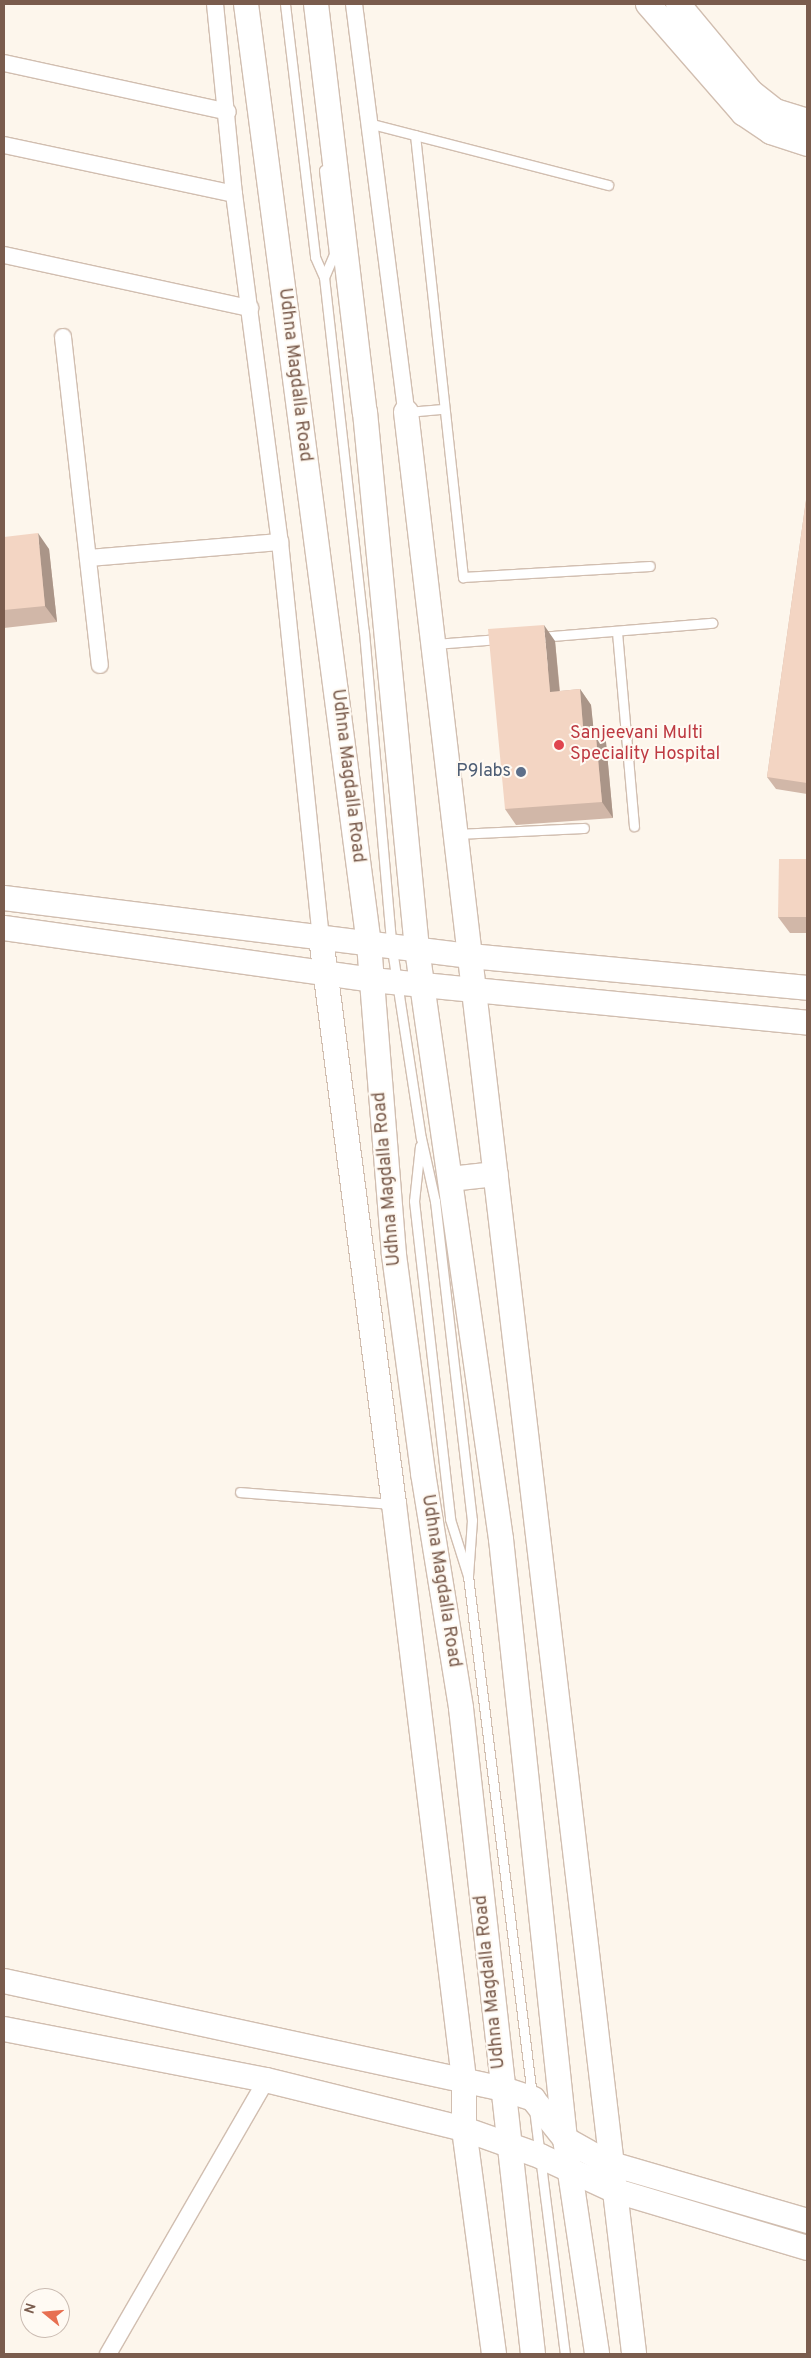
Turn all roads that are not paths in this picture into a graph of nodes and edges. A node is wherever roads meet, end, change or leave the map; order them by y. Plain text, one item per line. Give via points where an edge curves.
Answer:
1 (215, 4) edge
2 (246, 4) edge
3 (285, 4) edge
4 (305, 4) edge
5 (316, 4) edge
6 (354, 4) edge
7 (648, 4) edge
8 (678, 4) edge
9 (4, 63) edge
10 (228, 112) junction
11 (807, 121) edge
12 (372, 124) junction
13 (415, 135) junction
14 (4, 144) edge
15 (807, 144) edge
16 (608, 185) dead end
17 (234, 194) junction
18 (4, 255) edge
19 (324, 277) junction
20 (250, 308) junction
21 (63, 337) dead end
22 (443, 409) junction
23 (406, 412) junction
24 (280, 542) junction
25 (88, 558) junction
26 (650, 566) dead end
27 (712, 623) dead end
28 (617, 632) junction
29 (530, 637) edge
30 (511, 639) edge
31 (434, 644) junction
32 (100, 665) dead end
33 (634, 826) dead end
34 (584, 828) dead end
35 (456, 834) junction
36 (4, 898) edge
37 (4, 928) edge
38 (321, 938) junction
39 (369, 944) junction
40 (392, 946) junction
41 (418, 949) junction
42 (470, 956) junction
43 (326, 974) junction
44 (372, 980) junction
45 (397, 981) junction
46 (422, 982) junction
47 (807, 988) edge
48 (474, 989) junction
49 (807, 1023) edge
50 (421, 1138) junction
51 (496, 1174) junction
52 (450, 1179) junction
53 (240, 1492) dead end
54 (394, 1504) junction
55 (468, 1576) junction
56 (4, 1981) edge
57 (4, 2029) edge
58 (464, 2079) junction
59 (266, 2080) junction
60 (503, 2090) junction
61 (533, 2100) junction
62 (464, 2129) junction
63 (564, 2139) junction
64 (506, 2142) junction
65 (540, 2156) junction
66 (608, 2163) junction
67 (568, 2170) junction
68 (613, 2190) junction
69 (807, 2221) edge
70 (807, 2248) edge
71 (108, 2354) edge
72 (494, 2354) edge
73 (533, 2354) edge
74 (565, 2354) edge
75 (597, 2354) edge
76 (634, 2354) edge

1 - 10 street
2 - 39 street, Udhna Magdalla Road
3 - 19 lane via 315,257
4 - 19 lane via 334,254
5 - 41 street via 365,412
6 - 12 street
7 - 15 street via 742,113 771,132
8 - 11 street via 751,92 775,111
9 - 10 street
10 - 17 street
12 - 13 lane
12 - 23 street
13 - 16 lane
13 - 22 lane
14 - 17 street
17 - 20 street
18 - 20 street
19 - 40 lane via 364,632
20 - 24 street
21 - 25 street
22 - 23 lane
22 - 26 lane via 463,577
23 - 31 street
24 - 25 street
24 - 38 street
25 - 32 street
27 - 28 lane
28 - 29 lane
28 - 33 lane
30 - 31 lane
31 - 35 street
34 - 35 lane
35 - 42 street
36 - 38 street
37 - 43 street
38 - 39 street
38 - 43 street
39 - 40 street
39 - 44 street, Udhna Magdalla Road
40 - 41 street
40 - 45 lane
41 - 42 street
41 - 46 street
42 - 47 street
42 - 48 street
43 - 44 street
43 - 54 street
44 - 45 street
44 - 60 street, Udhna Magdalla Road via 394,1255 422,1473 461,1708
45 - 46 street
45 - 50 lane
46 - 48 street
46 - 52 street
48 - 49 street
48 - 51 street
50 - 55 lane via 435,1201 472,1520
50 - 55 lane via 414,1201 450,1519
51 - 52 street
51 - 66 street
52 - 63 street via 500,1539
53 - 54 lane
54 - 58 street
55 - 61 lane
56 - 58 street
57 - 59 street
58 - 60 street
58 - 62 street
59 - 62 street
59 - 71 street
60 - 61 street
60 - 64 street, Udhna Magdalla Road
61 - 63 street
61 - 65 lane
62 - 64 street
62 - 72 street
63 - 66 street
63 - 67 street
64 - 65 street
64 - 73 street, Udhna Magdalla Road
65 - 67 street
65 - 74 lane
66 - 68 street
66 - 69 street
67 - 68 street
67 - 75 street
68 - 70 street
68 - 76 street

